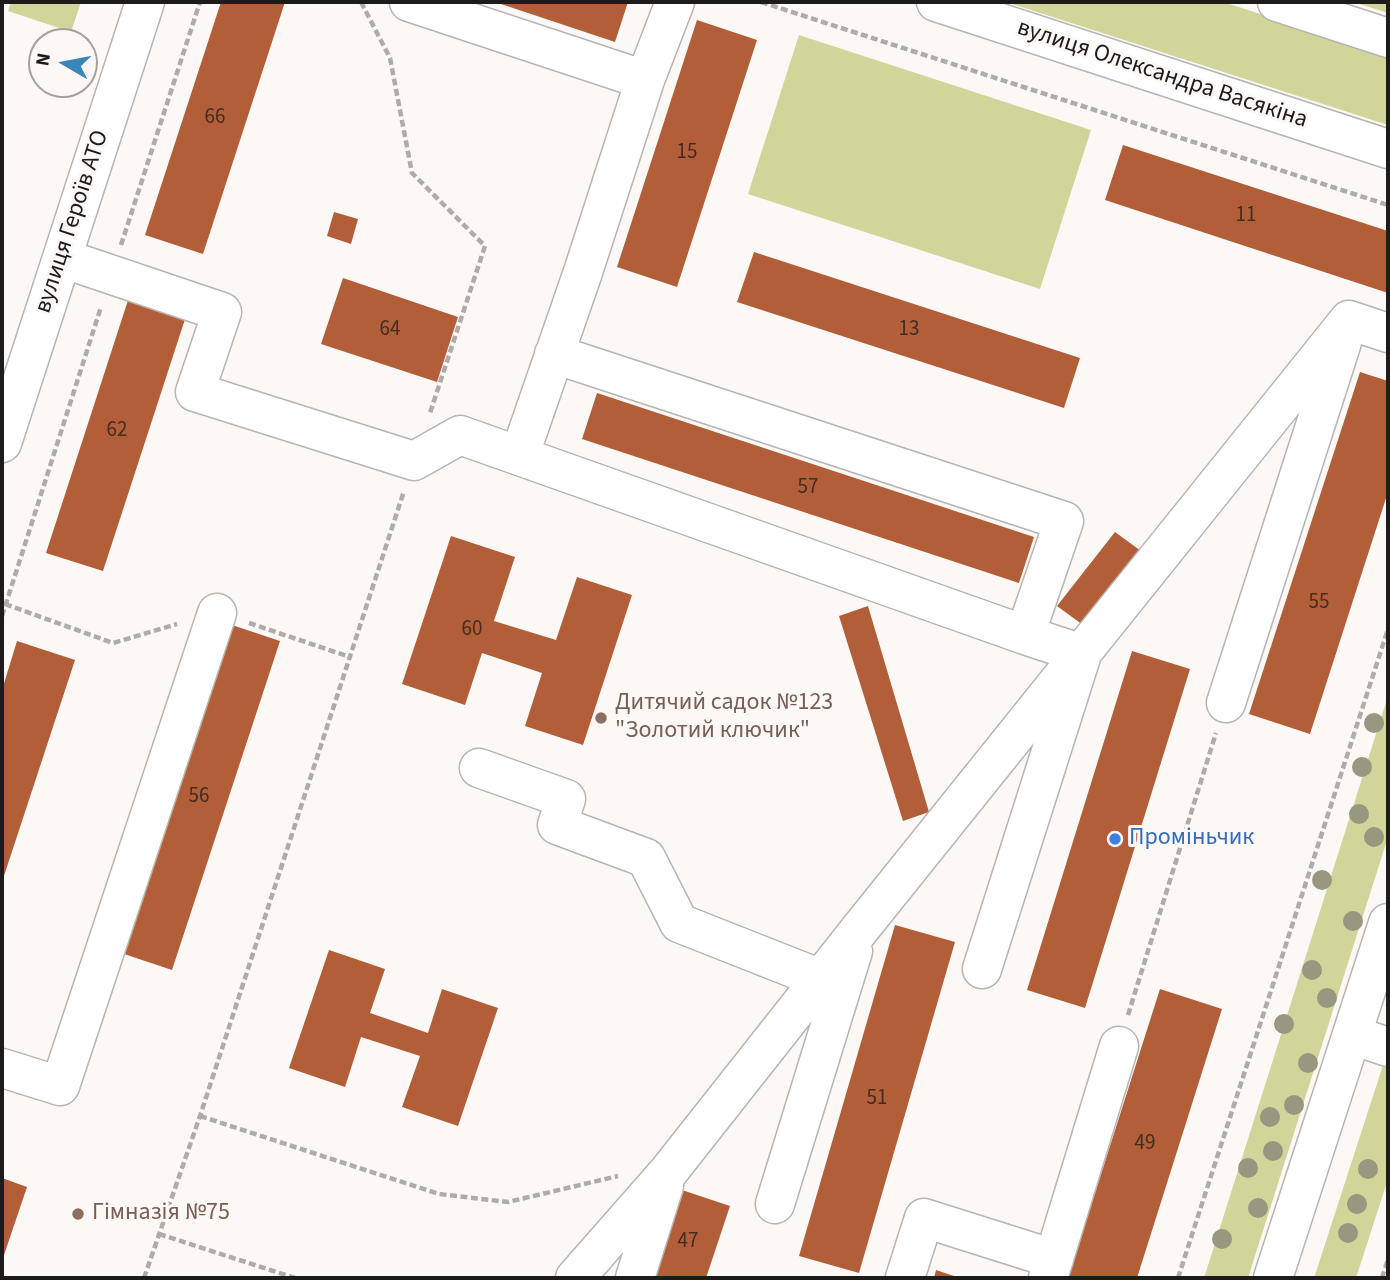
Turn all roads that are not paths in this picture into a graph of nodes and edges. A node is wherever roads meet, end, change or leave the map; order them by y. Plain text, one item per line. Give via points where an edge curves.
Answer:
1 (145, 2) edge
2 (409, 2) edge
3 (675, 2) edge
4 (936, 2) edge
5 (1277, 2) edge
6 (1388, 38) edge
7 (645, 80) junction
8 (1388, 149) edge
9 (62, 258) junction
10 (1349, 320) junction
11 (1388, 333) edge
12 (554, 354) junction
13 (2, 443) edge
14 (520, 454) junction
15 (217, 613) dead end
16 (1025, 635) junction
17 (1082, 654) junction
18 (1226, 703) road end
19 (479, 768) dead end
20 (1388, 923) edge
21 (860, 929) junction
22 (982, 970) dead end
23 (821, 979) junction
24 (1352, 1035) junction
25 (1119, 1046) road end
26 (1388, 1047) edge
27 (2, 1068) edge
28 (669, 1171) junction
29 (775, 1204) dead end
30 (1051, 1269) edge
31 (575, 1278) edge
32 (635, 1278) edge
33 (905, 1278) edge
34 (1273, 1278) edge

1 - 9 street, вулиця Героїв АТО
2 - 7 street
3 - 7 street
4 - 8 street, вулиця Олександра Васякіна
5 - 6 street
7 - 12 street
9 - 13 street, вулиця Героїв АТО
9 - 14 street via 222,312 195,392 414,461 460,435
10 - 11 street
10 - 17 street
10 - 18 street
12 - 14 street
12 - 16 street via 1065,521
14 - 16 street
15 - 27 street via 60,1086
16 - 17 street
17 - 21 street
17 - 22 street
19 - 23 street via 566,799 557,825 646,858 678,923
20 - 24 street
21 - 23 street
21 - 29 street
23 - 28 street
24 - 26 street
24 - 34 street
25 - 30 street
28 - 31 street
28 - 32 street
30 - 33 street via 924,1218

